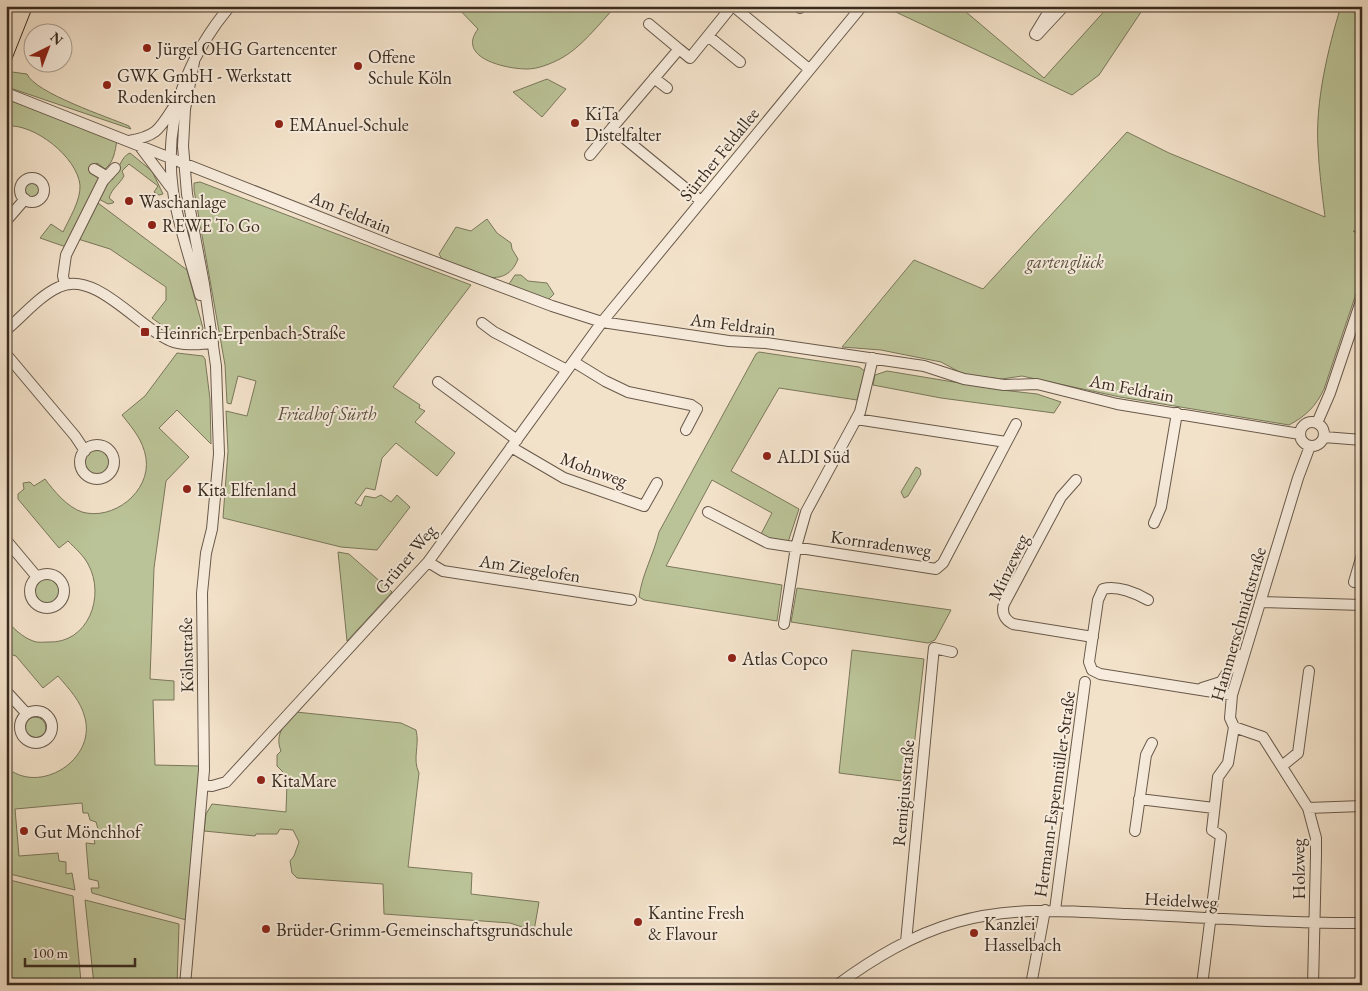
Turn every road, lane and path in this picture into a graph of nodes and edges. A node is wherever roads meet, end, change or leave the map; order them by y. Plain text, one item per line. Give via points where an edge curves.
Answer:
1 (230, 6) edge
2 (733, 6) edge
3 (862, 6) edge
4 (1052, 6) edge
5 (1064, 6) edge
6 (649, 24) dead end
7 (708, 36) junction
8 (678, 49) junction
9 (194, 62) junction
10 (740, 62) dead end
11 (809, 69) junction
12 (654, 78) junction
13 (667, 88) dead end
14 (6, 93) edge
15 (177, 101) junction
16 (612, 128) junction
17 (134, 143) junction
18 (590, 155) dead end
19 (171, 158) junction
20 (184, 164) junction
21 (94, 168) dead end
22 (115, 168) dead end
23 (106, 176) junction
24 (173, 191) junction
25 (25, 199) dead end
26 (701, 201) junction
27 (6, 221) edge
28 (65, 285) junction
29 (1362, 298) edge
30 (602, 322) junction
31 (482, 323) dead end
32 (210, 324) junction
33 (6, 330) edge
34 (213, 343) junction
35 (6, 354) edge
36 (873, 358) junction
37 (570, 366) junction
38 (438, 382) dead end
39 (1177, 413) junction
40 (856, 419) junction
41 (1317, 423) junction
42 (1016, 424) dead end
43 (686, 430) dead end
44 (1300, 434) junction
45 (1324, 437) junction
46 (1362, 440) edge
47 (1006, 442) junction
48 (514, 444) junction
49 (1310, 446) junction
50 (85, 451) dead end
51 (1076, 480) dead end
52 (657, 483) dead end
53 (708, 512) dead end
54 (1154, 523) dead end
55 (6, 540) edge
56 (796, 547) junction
57 (1362, 556) edge
58 (428, 562) junction
59 (37, 577) dead end
60 (1354, 582) dead end
61 (631, 600) dead end
62 (1148, 600) dead end
63 (1260, 602) junction
64 (1362, 605) edge
65 (784, 624) dead end
66 (1093, 637) junction
67 (1247, 644) junction
68 (952, 652) dead end
69 (1309, 671) dead end
70 (1086, 682) dead end
71 (1198, 689) junction
72 (6, 691) edge
73 (1232, 695) junction
74 (27, 714) dead end
75 (1234, 727) junction
76 (1152, 742) dead end
77 (1282, 766) junction
78 (203, 785) junction
79 (1139, 799) junction
80 (1362, 806) edge
81 (1214, 808) junction
82 (1308, 808) junction
83 (1135, 831) dead end
84 (1050, 910) junction
85 (1210, 918) junction
86 (1362, 923) edge
87 (1314, 924) junction
88 (906, 942) junction
89 (185, 985) edge
90 (837, 985) edge
91 (1031, 985) edge
92 (1202, 985) edge
93 (1313, 985) edge

1 - 9 street
2 - 7 street
2 - 11 street
3 - 11 street, Sürther Feldallee
4 - 5 street via 1035,34
6 - 8 street
7 - 8 street via 690,58
7 - 10 street
8 - 12 street
9 - 15 street
9 - 20 street, Kölnstraße via 184,126
11 - 26 street, Sürther Feldallee
12 - 13 street
12 - 16 street
14 - 17 street, Am Feldrain
15 - 17 street via 164,124
15 - 19 street, Kölnstraße
16 - 18 street
16 - 26 street
17 - 19 street, Am Feldrain
17 - 24 street via 157,166
19 - 20 street, Am Feldrain
19 - 24 street, Kölnstraße
20 - 30 street, Am Feldrain via 393,246
20 - 32 street, Kölnstraße
21 - 23 street
22 - 23 street
23 - 28 street via 66,255
24 - 32 street, Kölnstraße
25 - 27 street
26 - 30 street, Sürther Feldallee
28 - 33 street via 48,294
28 - 34 street via 95,288 171,341 191,345
29 - 41 street
30 - 36 street, Am Feldrain
30 - 37 street, Grüner Weg
31 - 37 street
32 - 34 street, Kölnstraße
34 - 78 street, Kölnstraße via 219,406 219,454 202,593
35 - 50 street
36 - 39 street, Am Feldrain via 924,366 964,380 1004,385 1037,384 1117,404
36 - 40 street
37 - 43 street via 628,392 698,409
37 - 48 street, Grüner Weg
38 - 48 street
39 - 44 street, Am Feldrain
39 - 54 street via 1161,507
40 - 47 street
40 - 56 street via 806,512
41 - 44 street via 1306,423
41 - 45 street via 1324,429
42 - 47 street, Kornradenweg
44 - 49 street via 1302,441
45 - 46 street
45 - 49 street via 1317,445
47 - 56 street, Kornradenweg via 938,568
48 - 52 street, Mohnweg via 564,478 644,506
48 - 58 street, Grüner Weg
49 - 63 street, Hammerschmidtstraße
51 - 66 street, Minzeweg via 1061,497 1004,604 1003,612 1013,624
53 - 56 street via 758,539
55 - 59 street
56 - 65 street
57 - 60 street
58 - 61 street, Am Ziegelofen via 443,571
58 - 78 street, Grüner Weg via 226,782
62 - 66 street via 1128,591 1103,589 1098,600
63 - 64 street
63 - 67 street, Hammerschmidtstraße
66 - 71 street via 1089,662 1092,670 1100,674
67 - 71 street via 1221,682
67 - 73 street, Hammerschmidtstraße
68 - 88 street, Remigiusstraße via 934,648
69 - 77 street via 1298,753
70 - 84 street, Hermann-Espenmüller-Straße
71 - 73 street
72 - 74 street
73 - 75 street, Hammerschmidtstraße via 1230,718
75 - 77 street, Holzweg via 1262,737
75 - 81 street, Hammerschmidtstraße via 1228,762 1218,777
76 - 79 street via 1146,756
77 - 82 street, Holzweg
78 - 89 street, Kölnstraße
79 - 81 street
79 - 83 street
80 - 82 street
81 - 85 street, Hammerschmidtstraße via 1212,830 1221,836
82 - 87 street, Holzweg via 1316,838
84 - 85 street, Heidelweg
84 - 88 street, Heidelweg via 1016,911 976,918 939,928
84 - 91 street
85 - 87 street, Heidelweg
85 - 92 street, Hammerschmidtstraße
86 - 87 street, Heidelweg
87 - 93 street, Holzweg
88 - 90 street, Heidelweg via 880,955

